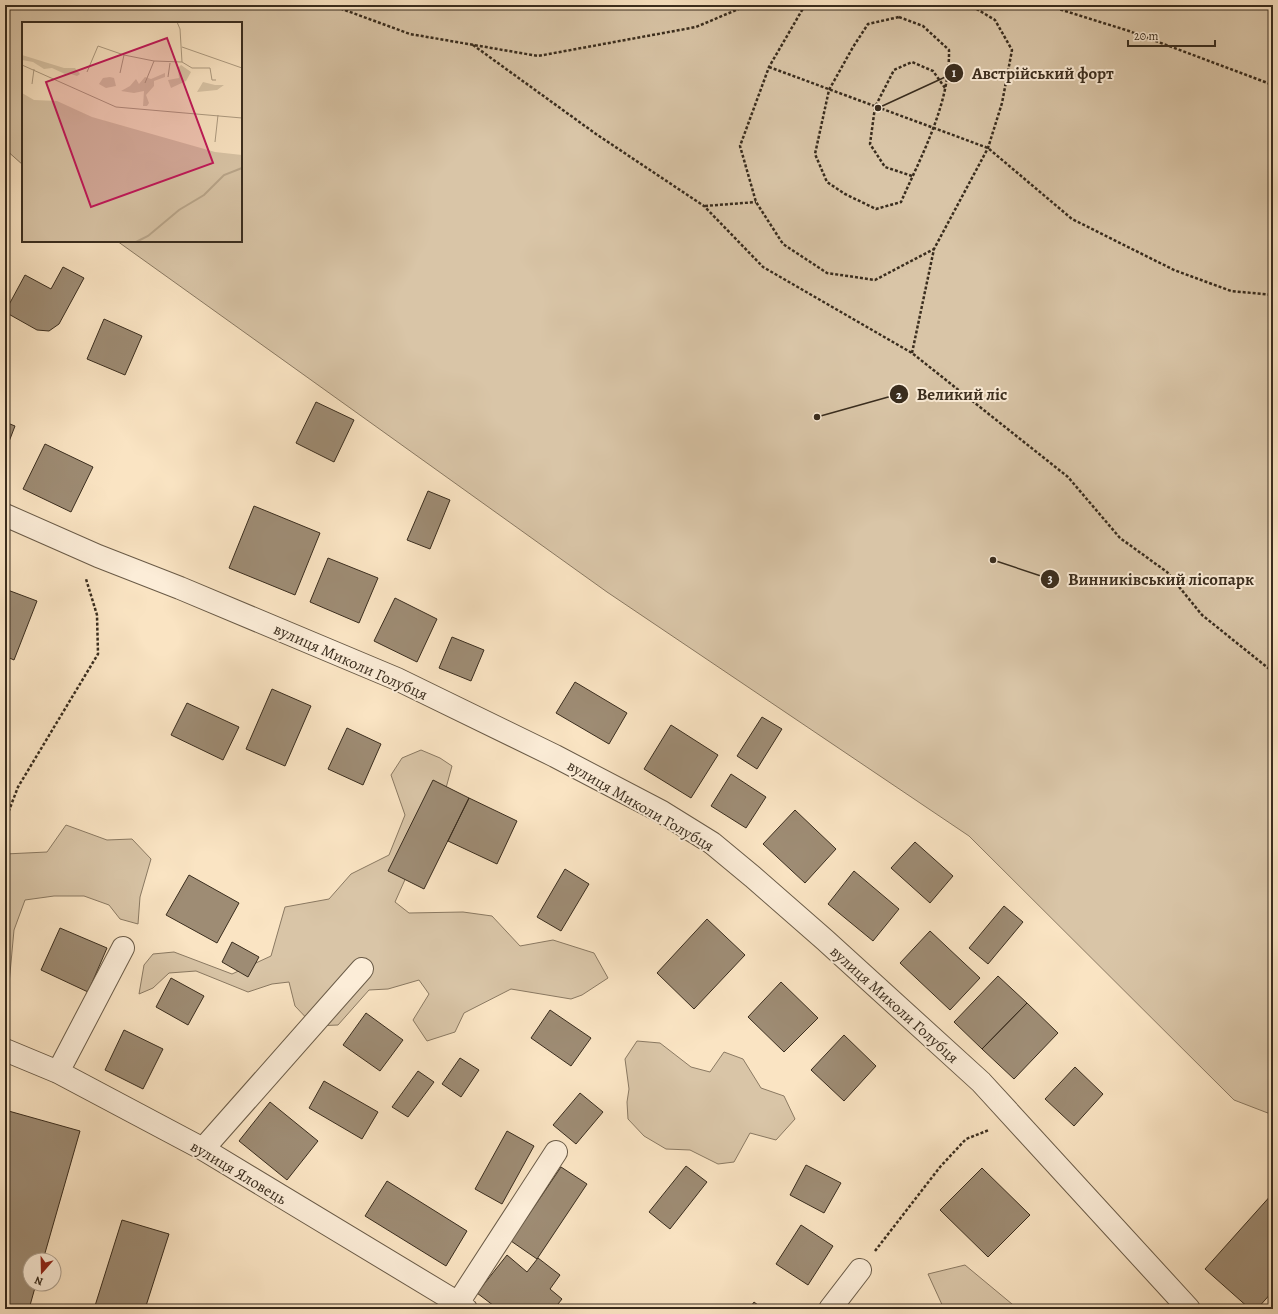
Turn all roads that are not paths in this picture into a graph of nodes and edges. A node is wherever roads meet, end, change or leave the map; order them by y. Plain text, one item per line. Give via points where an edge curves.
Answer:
1 (5, 515) edge
2 (123, 948) dead end
3 (362, 969) dead end
4 (5, 1050) edge
5 (58, 1072) junction
6 (203, 1149) junction
7 (556, 1152) dead end
8 (860, 1270) road end
9 (462, 1306) edge
10 (830, 1309) edge
11 (1189, 1309) edge

1 - 11 street, вулиця Миколи Голубця via 397,680 555,756 662,812 712,843 819,934 981,1082
2 - 5 street
3 - 6 street
4 - 5 street, вулиця Яловець
5 - 6 street, вулиця Яловець
6 - 9 street, вулиця Яловець
7 - 9 street
8 - 10 street

